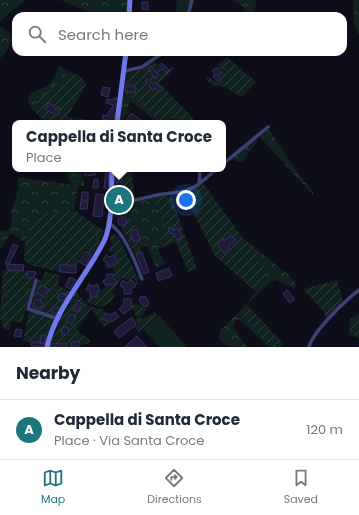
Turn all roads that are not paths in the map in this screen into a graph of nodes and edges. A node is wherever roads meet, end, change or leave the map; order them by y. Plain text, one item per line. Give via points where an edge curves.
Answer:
1 (130, 0) edge
2 (192, 0) edge
3 (129, 12) edge
4 (189, 12) edge
5 (126, 56) edge
6 (158, 56) edge
7 (125, 71) junction
8 (117, 120) edge
9 (268, 126) dead end
10 (226, 161) edge
11 (112, 172) edge
12 (200, 172) dead end
13 (213, 172) edge
14 (199, 184) junction
15 (110, 203) junction
16 (108, 223) junction
17 (142, 279) dead end
18 (36, 280) dead end
19 (359, 290) edge
20 (59, 319) junction
21 (47, 347) edge
22 (309, 347) edge

1 - 3 main road
2 - 4 street
5 - 7 main road
6 - 7 street via 142,67
7 - 8 main road
9 - 10 street
11 - 15 main road
12 - 14 street
13 - 14 street
14 - 15 street via 176,194
15 - 16 main road
16 - 17 street via 115,227 120,235
16 - 20 main road via 104,241
18 - 20 street via 28,309
19 - 22 street via 343,303 314,337
20 - 21 main road

